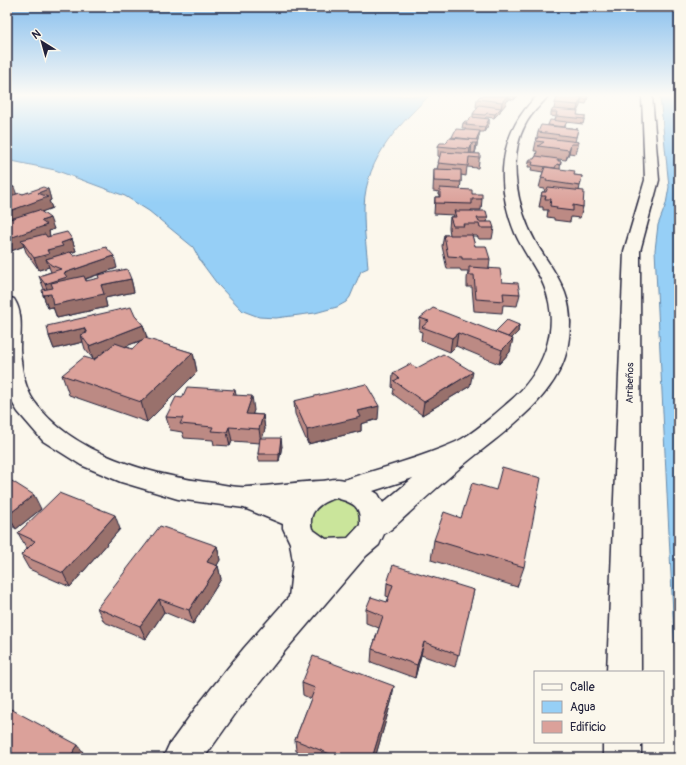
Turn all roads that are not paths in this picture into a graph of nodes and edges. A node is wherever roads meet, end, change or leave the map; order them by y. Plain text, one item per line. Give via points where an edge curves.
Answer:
1 (517, 132) edge
2 (649, 132) edge
3 (7, 303) edge
4 (466, 448) junction
5 (346, 489) junction
6 (318, 492) junction
7 (246, 498) junction
8 (375, 526) junction
9 (300, 528) junction
10 (355, 548) junction
11 (304, 602) junction
12 (624, 671) edge
13 (622, 743) edge
14 (182, 758) edge
15 (622, 758) edge

1 - 4 street via 509,151 508,167 515,208 523,233 551,283 559,303 558,347 534,390 510,415
2 - 12 street, Arribeños via 652,180 632,251
3 - 7 street via 12,328 10,350 15,388 26,407 52,435 90,458 130,475 178,489
4 - 5 street via 418,468
4 - 8 street
5 - 6 street via 332,488
5 - 8 street via 357,492 369,502 375,516
6 - 7 street
6 - 9 street via 307,498 300,507
7 - 9 street
8 - 10 street via 371,534
9 - 10 street via 314,547 327,551
9 - 11 street via 308,562
10 - 11 street
11 - 14 street via 247,669
13 - 15 street

